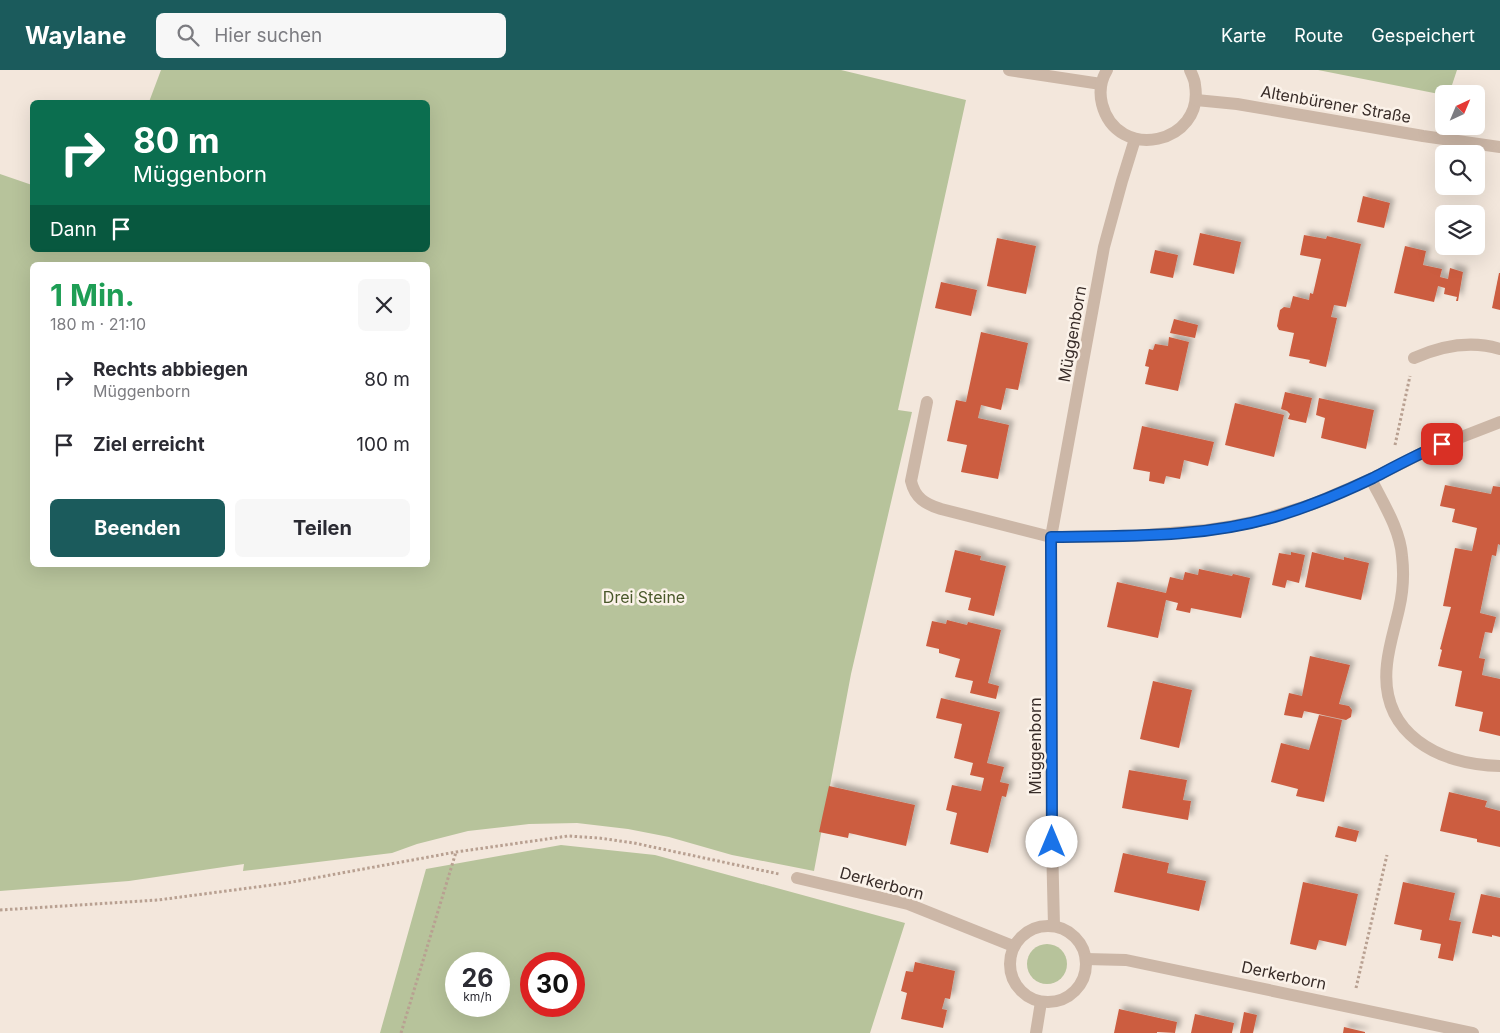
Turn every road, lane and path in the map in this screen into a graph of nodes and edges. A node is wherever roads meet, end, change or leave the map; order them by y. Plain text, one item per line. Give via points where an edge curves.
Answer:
1 (1009, 70) edge
2 (1107, 70) edge
3 (1190, 70) edge
4 (1101, 84) junction
5 (1196, 100) junction
6 (1135, 139) junction
7 (1500, 147) edge
8 (1500, 349) edge
9 (1414, 358) joint
10 (927, 402) dead end
11 (1500, 422) edge
12 (1390, 469) junction
13 (1371, 479) junction
14 (1051, 537) junction
15 (1500, 766) edge
16 (456, 852) junction
17 (1387, 855) dead end
18 (797, 878) joint
19 (0, 910) edge
20 (1054, 926) junction
21 (1013, 946) junction
22 (1086, 960) junction
23 (1041, 1002) junction
24 (1352, 1007) junction
25 (401, 1033) edge
26 (1036, 1033) edge
27 (1473, 1033) edge

1 - 4 street
2 - 4 street
3 - 5 street
4 - 6 street via 1104,112 1122,133
5 - 6 street via 1192,113 1174,133 1162,139
5 - 7 street, Altenbürener Straße
6 - 14 street, Müggenborn via 1104,246
8 - 9 street via 1479,344 1462,345 1430,351
9 - 12 path
10 - 14 street via 910,481 919,499 941,509
11 - 12 street via 1428,450
12 - 13 street
13 - 14 street via 1306,506 1242,524 1133,536
13 - 15 street via 1391,519 1402,554 1399,608 1387,664 1386,680 1392,708 1412,737 1436,753
14 - 20 street, Müggenborn
16 - 18 path via 568,836 599,838
16 - 19 path via 287,883 158,900
16 - 25 path
17 - 24 path
18 - 21 street, Derkerborn via 908,904
20 - 21 street via 1030,929
20 - 22 street via 1076,937
21 - 23 street via 1009,960 1010,975 1022,992
22 - 23 street via 1085,974 1074,992 1056,1002
22 - 24 street, Derkerborn via 1126,960
23 - 26 street
24 - 27 street, Derkerborn

